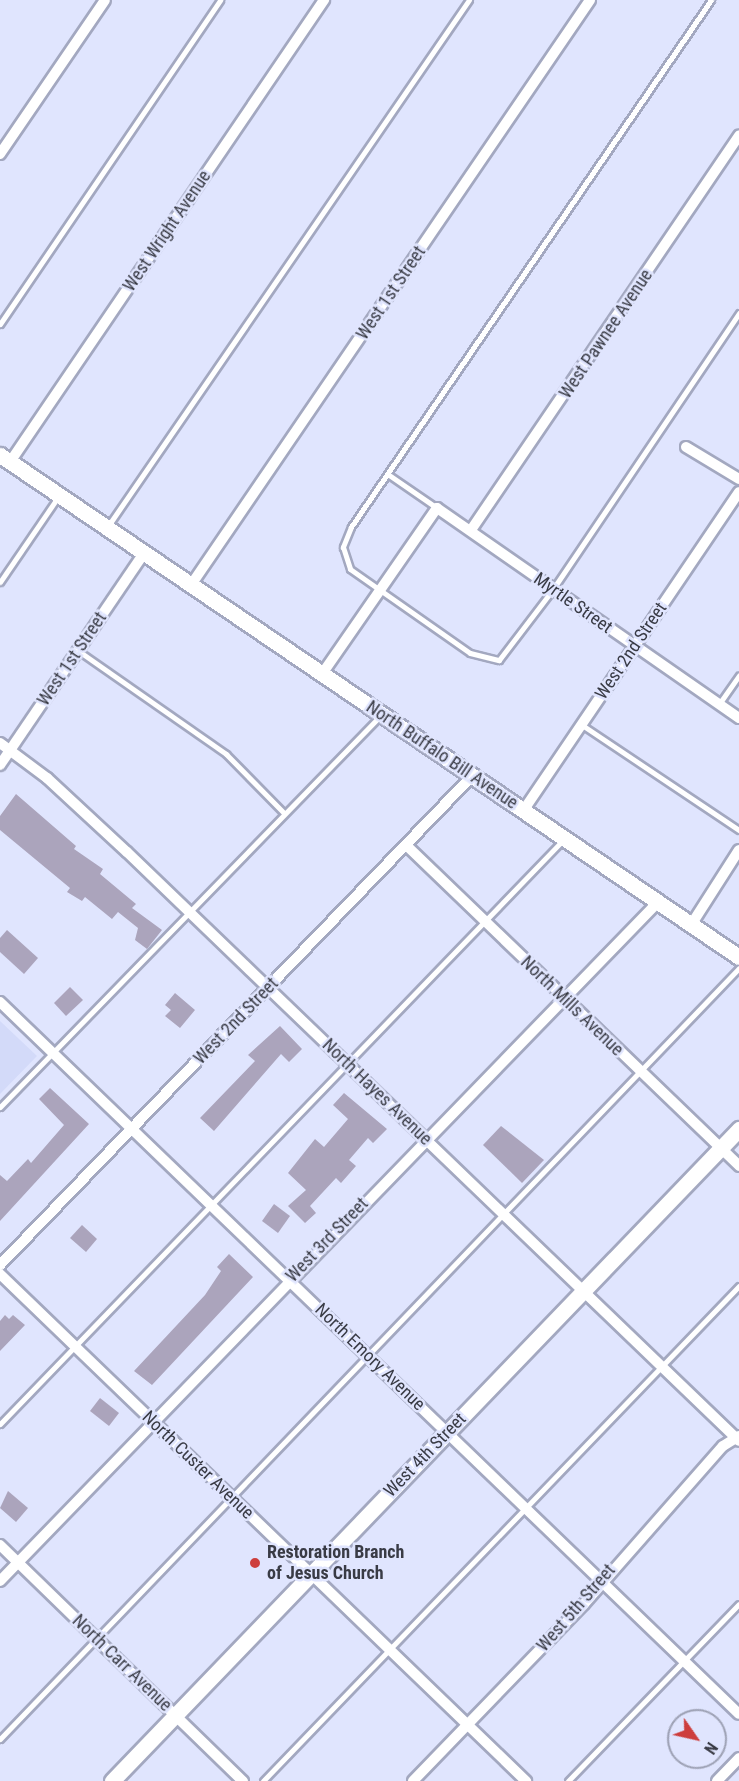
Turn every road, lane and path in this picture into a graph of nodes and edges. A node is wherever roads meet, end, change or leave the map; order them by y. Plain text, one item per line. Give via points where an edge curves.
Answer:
1 (105, 0) edge
2 (220, 0) edge
3 (324, 0) edge
4 (469, 0) edge
5 (590, 0) edge
6 (711, 0) edge
7 (739, 136) edge
8 (0, 154) edge
9 (739, 313) edge
10 (0, 324) edge
11 (687, 447) dead end
12 (5, 459) edge
13 (389, 475) junction
14 (739, 479) edge
15 (739, 492) edge
16 (59, 495) junction
17 (436, 508) junction
18 (107, 528) junction
19 (471, 530) junction
20 (144, 553) junction
21 (0, 582) edge
22 (191, 585) junction
23 (553, 589) junction
24 (378, 590) junction
25 (634, 646) junction
26 (76, 650) junction
27 (322, 674) junction
28 (739, 675) edge
29 (719, 704) junction
30 (381, 714) junction
31 (739, 718) edge
32 (581, 724) junction
33 (0, 743) edge
34 (10, 750) junction
35 (0, 765) edge
36 (472, 776) junction
37 (523, 811) junction
38 (284, 813) junction
39 (739, 830) edge
40 (564, 839) junction
41 (406, 845) junction
42 (739, 850) edge
43 (658, 902) junction
44 (190, 912) junction
45 (485, 921) junction
46 (691, 925) junction
47 (739, 957) edge
48 (739, 968) edge
49 (268, 987) junction
50 (562, 996) junction
51 (0, 1002) edge
52 (53, 1053) junction
53 (348, 1064) junction
54 (642, 1074) junction
55 (0, 1107) edge
56 (132, 1128) junction
57 (739, 1129) edge
58 (425, 1138) junction
59 (720, 1148) junction
60 (739, 1166) edge
61 (212, 1205) junction
62 (505, 1215) junction
63 (0, 1265) edge
64 (0, 1274) edge
65 (289, 1279) junction
66 (739, 1286) edge
67 (583, 1290) junction
68 (75, 1346) junction
69 (369, 1356) junction
70 (662, 1366) junction
71 (153, 1422) junction
72 (0, 1424) edge
73 (448, 1431) junction
74 (738, 1438) edge
75 (232, 1498) junction
76 (526, 1507) junction
77 (0, 1545) edge
78 (18, 1562) junction
79 (311, 1574) junction
80 (602, 1580) junction
81 (0, 1581) edge
82 (739, 1604) edge
83 (97, 1638) junction
84 (388, 1649) junction
85 (684, 1660) junction
86 (739, 1714) edge
87 (176, 1715) junction
88 (467, 1725) junction
89 (0, 1739) edge
90 (739, 1758) edge
91 (112, 1781) edge
92 (243, 1781) edge
93 (263, 1781) edge
94 (413, 1781) edge
95 (526, 1781) edge
96 (568, 1781) edge
97 (717, 1781) edge

1 - 8 street
2 - 10 lane
3 - 12 street, West Wright Avenue
4 - 18 lane
5 - 22 street, West 1st Street
6 - 13 lane
7 - 19 street, West Pawnee Avenue
9 - 23 lane
11 - 14 street
12 - 16 main road, North Buffalo Bill Avenue
13 - 17 lane
13 - 24 lane via 343,547 350,569
15 - 25 street, West 2nd Street
16 - 18 main road, North Buffalo Bill Avenue
16 - 21 lane
17 - 19 street, Myrtle Street
17 - 24 street
18 - 20 main road, North Buffalo Bill Avenue
19 - 23 street, Myrtle Street
20 - 22 main road, North Buffalo Bill Avenue
20 - 26 street, West 1st Street
22 - 27 main road, North Buffalo Bill Avenue
23 - 24 lane via 499,660 470,653
23 - 25 street, Myrtle Street
24 - 27 street
25 - 29 street, Myrtle Street
25 - 32 street, West 2nd Street
26 - 34 street, West 1st Street
26 - 38 lane via 226,754
27 - 30 main road, North Buffalo Bill Avenue
28 - 29 lane
29 - 31 street, Myrtle Street
30 - 36 main road, North Buffalo Bill Avenue
30 - 38 lane
32 - 37 street, West 2nd Street
32 - 39 lane
33 - 34 street, North Hayes Avenue
34 - 35 street, West 1st Street
34 - 44 street, North Hayes Avenue via 48,778
36 - 37 main road, North Buffalo Bill Avenue
36 - 41 street, West 2nd Street
37 - 40 main road, North Buffalo Bill Avenue
38 - 44 lane
40 - 43 main road, North Buffalo Bill Avenue
40 - 45 lane
41 - 45 street, North Mills Avenue
41 - 49 street, West 2nd Street
42 - 46 street
43 - 46 main road, North Buffalo Bill Avenue
43 - 50 street, West 3rd Street
44 - 49 street, North Hayes Avenue
44 - 52 lane
45 - 50 street, North Mills Avenue
45 - 53 lane
46 - 47 main road, North Buffalo Bill Avenue
48 - 54 lane
49 - 53 street, North Hayes Avenue
49 - 56 street, West 2nd Street
50 - 54 street, North Mills Avenue
50 - 58 street, West 3rd Street
51 - 52 street, North Emory Avenue
52 - 55 lane
52 - 56 street, North Emory Avenue
53 - 58 street, North Hayes Avenue
53 - 61 lane
54 - 59 street, North Mills Avenue
54 - 62 lane
56 - 61 street, North Emory Avenue
56 - 63 street, West 2nd Street
57 - 59 main road, West 4th Street
58 - 62 street, North Hayes Avenue
58 - 65 street, West 3rd Street
59 - 60 street, North Mills Avenue
59 - 67 main road, West 4th Street
61 - 65 street, North Emory Avenue
61 - 68 lane
62 - 67 street, North Hayes Avenue
62 - 69 lane
64 - 68 street, North Custer Avenue
65 - 69 street, North Emory Avenue
65 - 71 street, West 3rd Street
66 - 70 lane
67 - 70 street, North Hayes Avenue
67 - 73 main road, West 4th Street
68 - 71 street, North Custer Avenue
68 - 72 lane
69 - 73 street, North Emory Avenue
69 - 75 lane
70 - 74 street, North Hayes Avenue
70 - 76 lane
71 - 75 street, North Custer Avenue
71 - 78 street, West 3rd Street
73 - 76 street, North Emory Avenue
73 - 79 main road, West 4th Street
74 - 80 street, West 5th Street via 723,1446
75 - 79 street, North Custer Avenue
75 - 83 lane
76 - 80 street, North Emory Avenue
76 - 84 lane
77 - 78 street, North Carr Avenue
78 - 81 street, West 3rd Street
78 - 83 street, North Carr Avenue
79 - 84 street, North Custer Avenue
79 - 87 main road, West 4th Street
80 - 85 street, North Emory Avenue
80 - 88 street, West 5th Street
82 - 85 lane
83 - 87 street, North Carr Avenue
83 - 89 lane
84 - 88 street, North Custer Avenue
84 - 93 lane
85 - 86 street, North Emory Avenue
85 - 96 lane
87 - 91 main road, West 4th Street
87 - 92 street, North Carr Avenue
88 - 94 street, West 5th Street
88 - 95 street, North Custer Avenue
90 - 97 street

